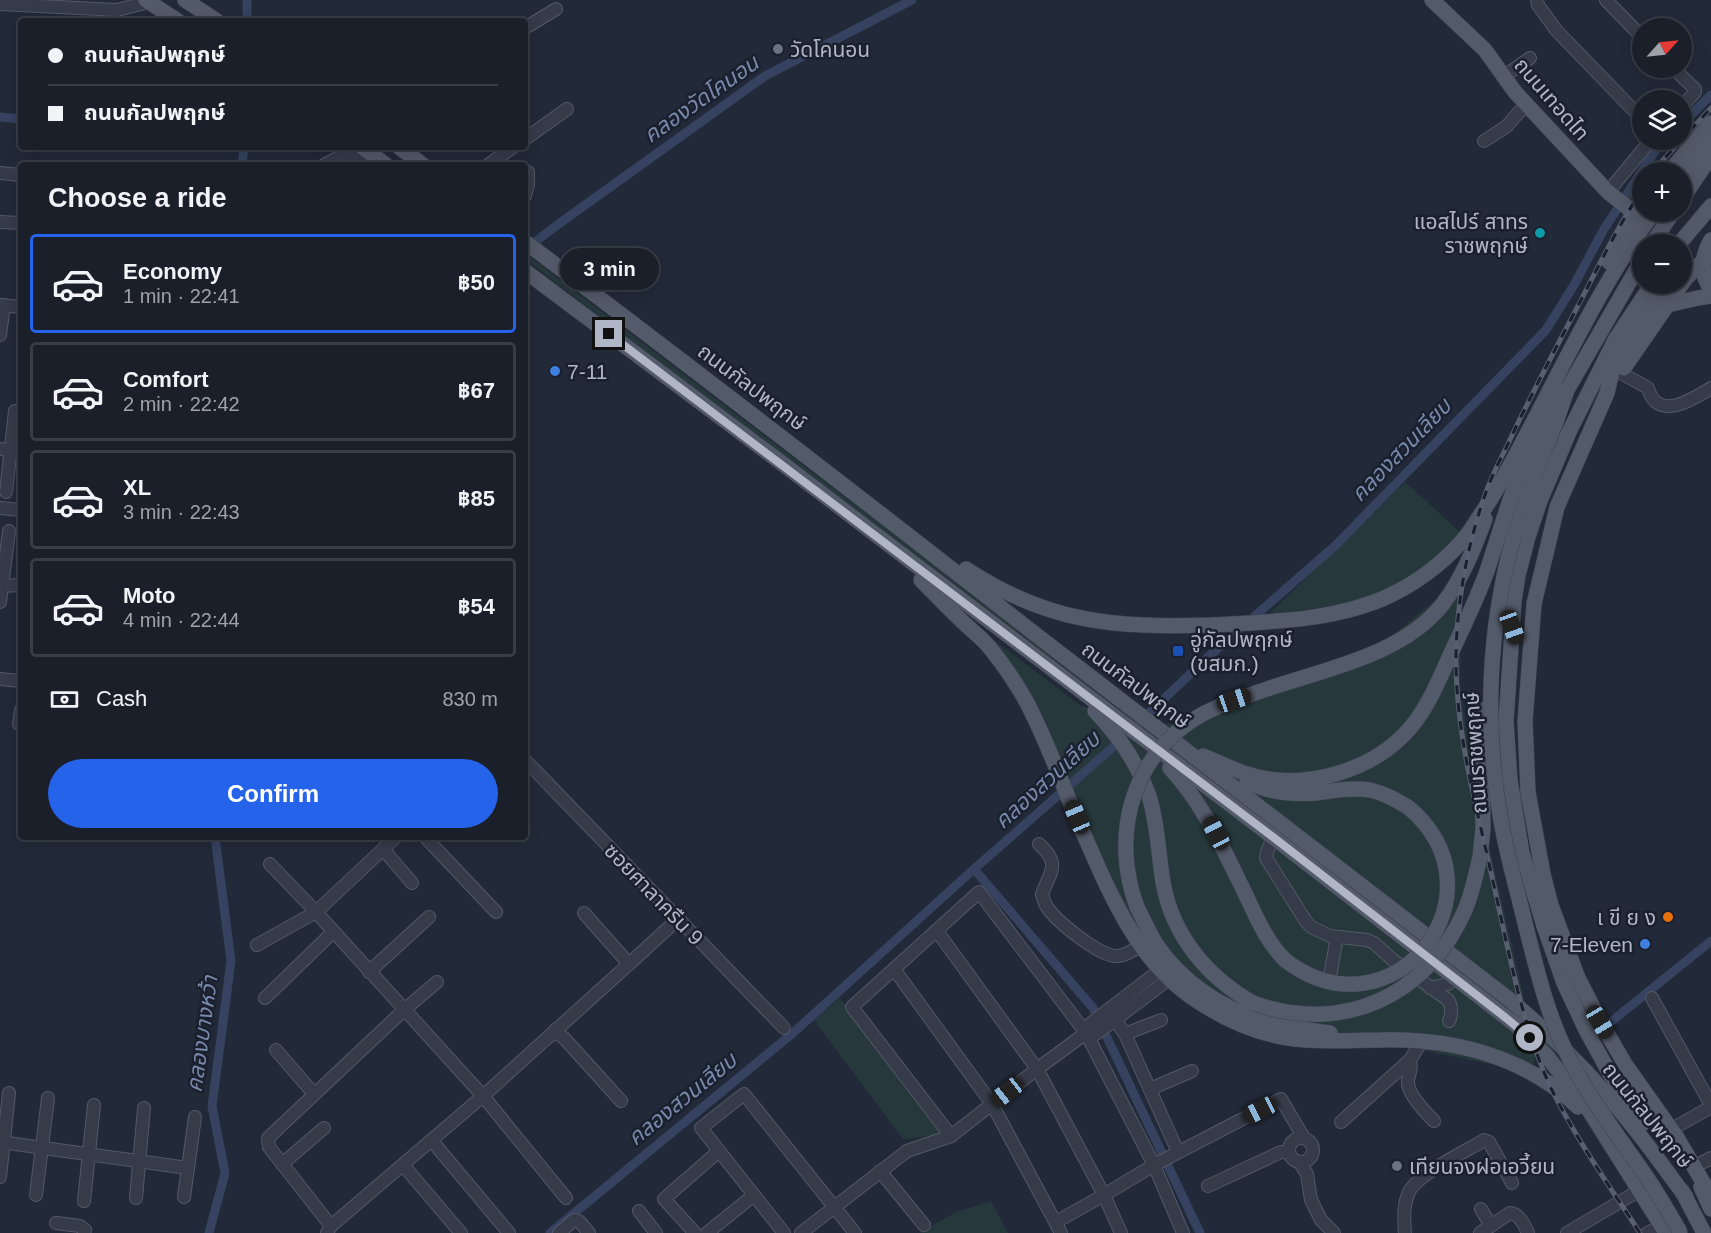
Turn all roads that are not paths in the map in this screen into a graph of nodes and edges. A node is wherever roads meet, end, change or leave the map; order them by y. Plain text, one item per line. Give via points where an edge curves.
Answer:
1 (185, 0) edge
2 (1432, 0) edge
3 (1537, 0) edge
4 (1606, 0) edge
5 (148, 1) edge
6 (0, 4) edge
7 (556, 9) dead end
8 (174, 18) edge
9 (213, 18) edge
10 (528, 26) edge
11 (1632, 27) edge
12 (1530, 58) dead end
13 (1503, 77) junction
14 (1683, 78) edge
15 (1692, 95) edge
16 (1527, 106) junction
17 (567, 109) dead end
18 (1632, 109) edge
19 (1711, 123) edge
20 (528, 137) edge
21 (1711, 140) edge
22 (1484, 141) dead end
23 (358, 150) edge
24 (361, 150) edge
25 (366, 150) edge
26 (403, 150) edge
27 (509, 150) edge
28 (1648, 150) edge
29 (1711, 156) edge
30 (331, 162) edge
31 (347, 162) edge
32 (382, 162) edge
33 (419, 162) edge
34 (492, 162) edge
35 (1678, 162) edge
36 (1692, 164) edge
37 (1711, 170) edge
38 (528, 172) dead end
39 (0, 173) edge
40 (18, 175) edge
41 (528, 185) edge
42 (1692, 185) edge
43 (1692, 190) edge
44 (1625, 204) edge
45 (1711, 206) edge
46 (1711, 220) edge
47 (0, 222) edge
48 (1647, 222) edge
49 (18, 223) edge
50 (1687, 234) edge
51 (1711, 240) edge
52 (528, 244) edge
53 (1692, 244) edge
54 (1707, 257) edge
55 (528, 273) edge
56 (1632, 276) edge
57 (1711, 289) edge
58 (1646, 294) edge
59 (1658, 294) edge
60 (1711, 296) edge
61 (2, 305) edge
62 (1667, 305) junction
63 (18, 307) edge
64 (1589, 315) junction
65 (0, 335) edge
66 (1621, 373) junction
67 (1711, 388) edge
68 (1566, 390) junction
69 (1607, 393) junction
70 (15, 411) dead end
71 (11, 450) edge
72 (844, 484) junction
73 (6, 492) dead end
74 (1494, 494) junction
75 (0, 508) edge
76 (18, 510) edge
77 (9, 531) dead end
78 (874, 534) junction
79 (1518, 575) junction
80 (18, 585) edge
81 (1, 586) edge
82 (0, 602) edge
83 (1512, 627) junction
84 (0, 679) edge
85 (18, 681) edge
86 (1526, 721) junction
87 (1120, 730) junction
88 (1142, 738) junction
89 (1181, 746) junction
90 (528, 763) edge
91 (1273, 837) junction
92 (393, 840) edge
93 (428, 840) edge
94 (1039, 844) dead end
95 (383, 849) junction
96 (270, 864) dead end
97 (412, 883) dead end
98 (316, 912) junction
99 (496, 912) dead end
100 (584, 913) dead end
101 (429, 917) dead end
102 (678, 919) junction
103 (936, 931) junction
104 (333, 932) junction
105 (1337, 937) junction
106 (257, 945) dead end
107 (1141, 946) junction
108 (629, 963) junction
109 (894, 969) junction
110 (369, 972) junction
111 (1165, 974) junction
112 (1330, 976) dead end
113 (437, 982) dead end
114 (1448, 984) dead end
115 (1430, 988) junction
116 (266, 998) dead end
117 (1652, 998) dead end
118 (404, 1010) junction
119 (1109, 1017) junction
120 (1161, 1020) dead end
121 (1449, 1021) dead end
122 (784, 1028) dead end
123 (555, 1030) junction
124 (1091, 1030) junction
125 (1125, 1034) junction
126 (1380, 1040) junction
127 (1422, 1041) junction
128 (276, 1050) dead end
129 (1410, 1060) junction
130 (1037, 1069) junction
131 (1192, 1071) dead end
132 (1150, 1089) junction
133 (9, 1093) dead end
134 (314, 1094) junction
135 (483, 1096) junction
136 (48, 1098) dead end
137 (621, 1101) dead end
138 (992, 1104) junction
139 (94, 1105) dead end
140 (1711, 1106) edge
141 (144, 1108) dead end
142 (195, 1117) dead end
143 (1434, 1121) dead end
144 (1341, 1122) dead end
145 (324, 1128) dead end
146 (1674, 1132) junction
147 (951, 1136) junction
148 (1304, 1138) junction
149 (432, 1141) junction
150 (2, 1143) edge
151 (42, 1148) junction
152 (719, 1151) junction
153 (1289, 1152) junction
154 (89, 1154) junction
155 (1616, 1154) junction
156 (1711, 1158) edge
157 (1166, 1159) junction
158 (139, 1161) junction
159 (1300, 1163) junction
160 (282, 1164) junction
161 (403, 1165) junction
162 (1694, 1167) junction
163 (188, 1168) junction
164 (880, 1171) junction
165 (0, 1177) edge
166 (1512, 1183) dead end
167 (1208, 1186) dead end
168 (1640, 1191) junction
169 (36, 1195) dead end
170 (754, 1195) junction
171 (1104, 1196) junction
172 (1711, 1196) edge
173 (184, 1197) dead end
174 (1686, 1197) junction
175 (136, 1198) dead end
176 (566, 1198) dead end
177 (84, 1201) dead end
178 (835, 1207) junction
179 (1480, 1209) dead end
180 (1711, 1209) edge
181 (639, 1211) dead end
182 (56, 1223) dead end
183 (924, 1225) dead end
184 (329, 1229) edge
185 (1058, 1230) edge
186 (1485, 1230) edge
187 (1672, 1231) edge
188 (562, 1232) edge
189 (84, 1233) edge
190 (461, 1233) edge
191 (509, 1233) edge
192 (589, 1233) edge
193 (656, 1233) edge
194 (695, 1233) edge
195 (707, 1233) edge
196 (784, 1233) edge
197 (801, 1233) edge
198 (855, 1233) edge
199 (1121, 1233) edge
200 (1183, 1233) edge
201 (1334, 1233) edge
202 (1405, 1233) edge
203 (1528, 1233) edge
204 (1567, 1233) edge
205 (1647, 1233) edge
206 (1704, 1233) edge

1 - 9 main road
2 - 13 main road, ถนนเทอดไท via 1485,50
3 - 18 street via 1556,30
4 - 11 street
5 - 6 street via 117,10
5 - 8 main road
7 - 10 street
12 - 13 street
13 - 16 main road, ถนนเทอดไท
14 - 15 street via 1695,89
16 - 22 street
16 - 44 main road, ถนนเทอดไท
17 - 20 street
19 - 35 main road
21 - 36 main road
23 - 30 street
24 - 31 street
25 - 32 main road
26 - 33 main road
27 - 34 street
28 - 44 street
29 - 42 main road
37 - 43 main road
38 - 41 street
39 - 40 street
44 - 64 main road via 1618,245 1595,291
45 - 50 main road
46 - 53 main road
47 - 49 street
48 - 64 main road
51 - 54 main road via 1704,253
52 - 72 main road, ถนนกัลปพฤกษ์
54 - 57 main road via 1705,280
54 - 62 main road
55 - 78 main road, ถนนกัลปพฤกษ์
56 - 68 main road, ถนนราชพฤกษ์
58 - 79 main road, ถนนราชพฤกษ์ via 1615,340 1569,432 1540,501
59 - 69 main road via 1616,364
60 - 62 main road
61 - 63 street
61 - 65 street
62 - 66 main road
64 - 74 main road
66 - 67 street via 1648,388 1650,396 1663,406 1685,403
66 - 69 main road
68 - 89 main road via 1544,419 1518,475 1478,595 1434,690 1404,734 1386,750 1348,770 1289,781 1250,775
68 - 187 main road, ถนนราชพฤกษ์, bridge via 1503,574 1491,674 1497,800 1537,971 1554,1025 1590,1096 1640,1167
69 - 86 main road via 1555,516 1534,604
70 - 71 street
71 - 73 street
72 - 74 main road via 983,580 1034,605 1079,619 1167,626 1308,618 1382,599 1439,564 1464,539
72 - 89 main road, ถนนกัลปพฤกษ์
74 - 126 main road, bridge via 1463,571 1448,597 1424,623 1375,652 1200,716 1169,739 1149,765 1135,794 1126,831 1125,861 1137,907 1157,945 1199,988 1252,1017
75 - 76 street
77 - 81 street
78 - 87 main road, ถนนกัลปพฤกษ์ via 1056,673
78 - 107 main road via 989,647 1026,701 1117,908
79 - 83 main road, ถนนราชพฤกษ์
79 - 87 main road, bridge via 1485,715 1483,829 1469,899 1450,938 1429,966 1380,1000 1324,1015 1285,1012 1253,1003 1212,974 1197,958 1166,900 1153,811
80 - 81 street
81 - 82 street
83 - 86 main road via 1518,643 1522,712
83 - 174 main road, ถนนราชพฤกษ์ via 1506,722 1510,780 1522,853 1544,926 1586,1030
84 - 85 street
86 - 146 main road via 1528,792 1551,904 1578,978 1600,1022
87 - 88 main road, ถนนกัลปพฤกษ์
88 - 89 main road, bridge via 1198,803 1267,938 1286,960 1326,981 1360,983 1395,972 1428,944 1445,907 1447,878 1435,839 1408,807 1369,790 1304,794 1267,790
88 - 91 main road, ถนนกัลปพฤกษ์
89 - 174 main road, ถนนกัลปพฤกษ์ via 1538,1024 1608,1096
90 - 102 street, ซอยศาลาครืน 9
91 - 105 street via 1266,858 1270,867 1311,927
91 - 155 main road, ถนนกัลปพฤกษ์ via 1530,1038 1575,1091
92 - 95 street
93 - 99 street
94 - 107 street via 1053,859 1042,894 1046,906 1072,933 1116,956
95 - 97 street
95 - 98 street
96 - 98 street
98 - 104 street
98 - 106 street
100 - 108 street
101 - 110 street
102 - 108 street
102 - 122 street, ซอยศาลาครืน 9
103 - 109 street
103 - 124 street via 979,892
103 - 130 street
104 - 110 street
104 - 116 street
105 - 112 street
105 - 115 street via 1374,943
107 - 111 main road
108 - 123 street
109 - 138 street
109 - 147 street via 852,1007
110 - 118 street
111 - 119 street
111 - 126 main road via 1204,1006 1260,1032 1322,1041
113 - 118 street
114 - 115 street
115 - 121 street via 1449,1002
117 - 140 street
118 - 134 street
118 - 135 street
119 - 124 street
119 - 125 street
120 - 125 street
123 - 135 street
123 - 137 street
124 - 130 street
124 - 157 street
125 - 132 street
126 - 127 main road
127 - 129 street
127 - 155 main road via 1492,1055 1540,1077 1578,1107
128 - 134 street
129 - 143 street via 1408,1084 1419,1106
129 - 144 street
130 - 138 street
130 - 171 street
131 - 132 street
132 - 157 street
133 - 150 street
134 - 160 street via 268,1138 269,1147
135 - 149 street
135 - 176 street
136 - 151 street
138 - 147 street
138 - 185 street
139 - 154 street
140 - 146 street
141 - 158 street
142 - 163 street
145 - 160 street
146 - 162 main road
146 - 180 main road
147 - 164 street via 907,1151
148 - 153 street via 1296,1139
148 - 157 street via 1281,1099
148 - 159 street via 1313,1150 1308,1161
149 - 161 street
149 - 191 street
150 - 151 street
150 - 165 street
151 - 154 street
151 - 169 street
152 - 170 street
152 - 178 street via 701,1128 744,1094
152 - 194 street via 664,1199
153 - 159 street
153 - 167 street via 1281,1152
154 - 158 street
154 - 177 street
155 - 168 main road, ถนนกัลปพฤกษ์
156 - 162 street
157 - 171 street
157 - 200 street
158 - 163 street
158 - 175 street
159 - 201 street via 1307,1174 1311,1200 1321,1220
160 - 184 street
161 - 184 street
161 - 190 street
162 - 172 main road
163 - 173 street
164 - 178 street
164 - 183 street
166 - 202 street via 1489,1142 1484,1140 1430,1172 1410,1189 1403,1213
168 - 187 main road, ถนนกัลปพฤกษ์
168 - 204 street
170 - 195 street
170 - 196 street
171 - 185 street
171 - 199 street
174 - 206 main road, ถนนราชพฤกษ์
178 - 197 street
178 - 198 street
179 - 186 street
181 - 193 street
182 - 189 street via 80,1226
186 - 203 street via 1515,1213
187 - 205 street
188 - 192 street via 574,1220

